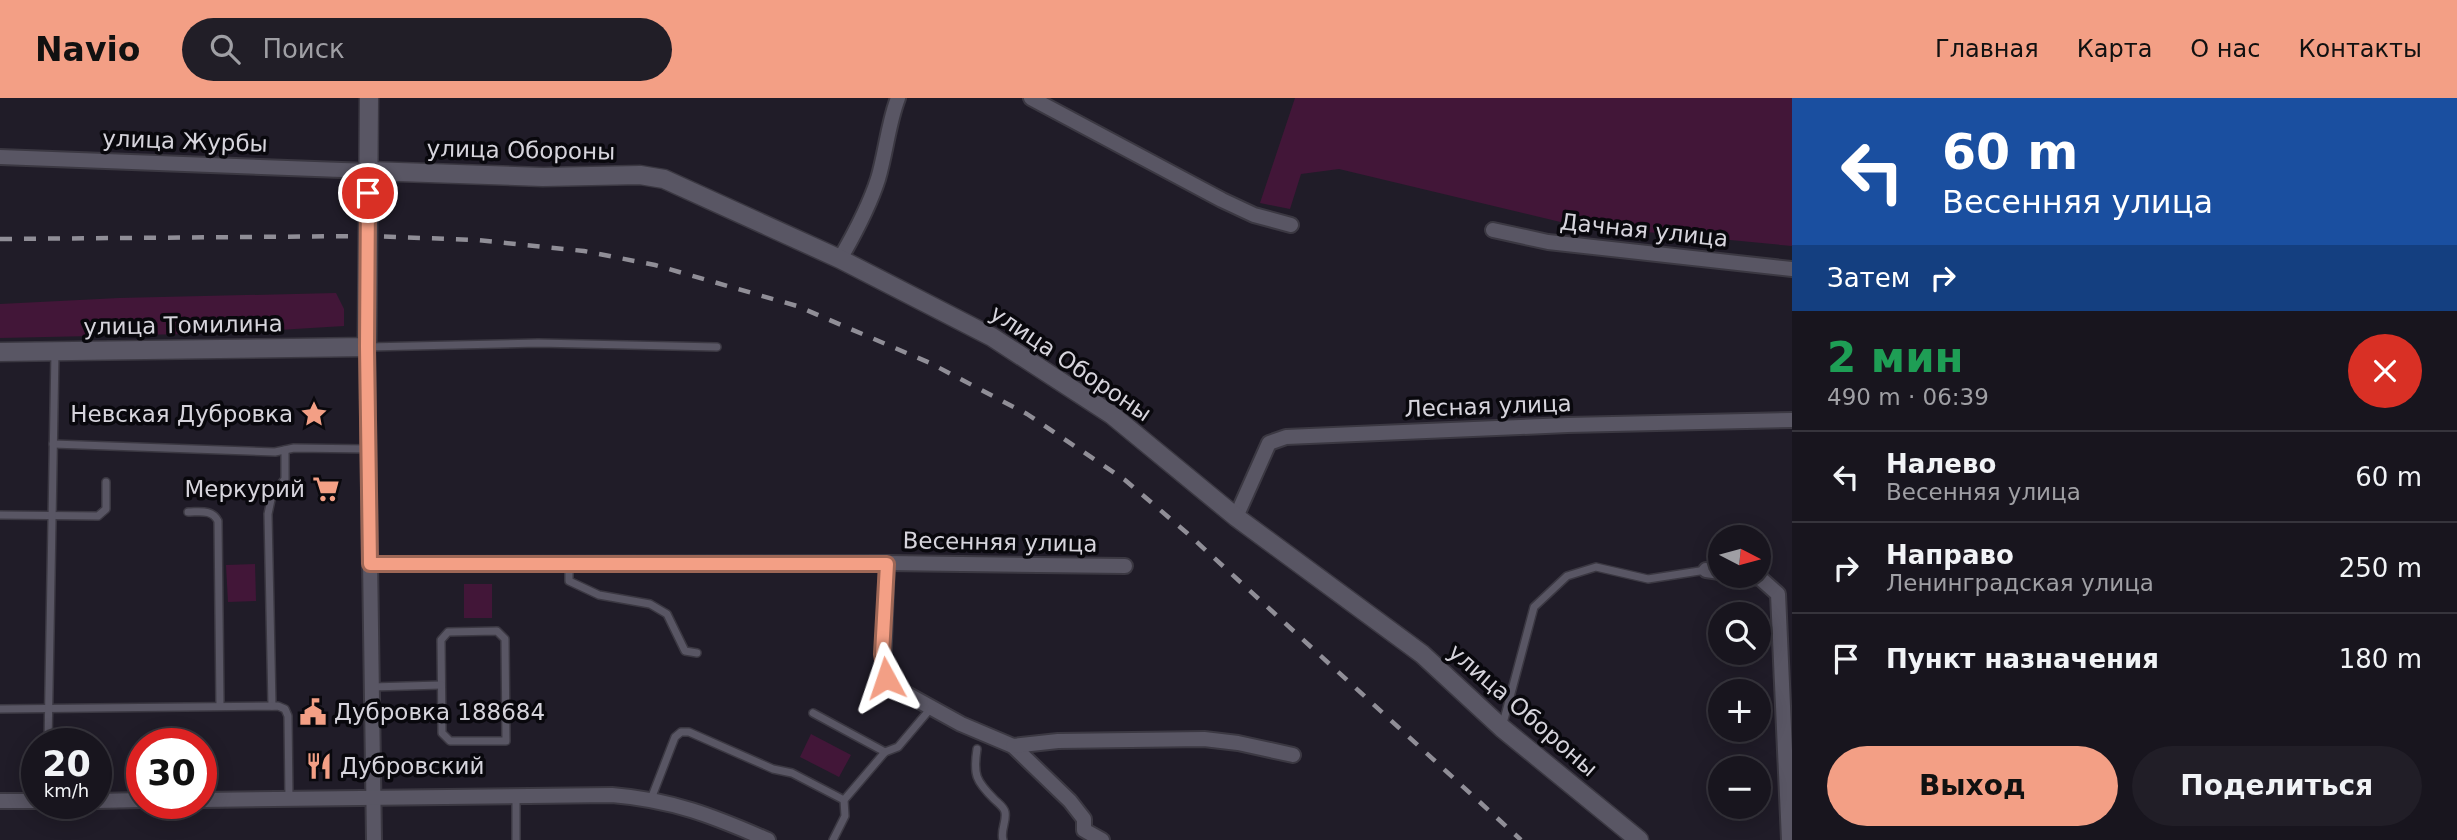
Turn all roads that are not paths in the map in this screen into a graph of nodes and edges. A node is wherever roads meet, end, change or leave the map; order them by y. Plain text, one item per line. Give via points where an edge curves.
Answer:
1 (369, 98) edge
2 (898, 98) edge
3 (1031, 98) edge
4 (0, 157) edge
5 (369, 171) junction
6 (1291, 225) dead end
7 (1493, 230) dead end
8 (840, 259) junction
9 (1792, 269) edge
10 (367, 347) junction
11 (717, 347) dead end
12 (55, 351) junction
13 (0, 352) edge
14 (1792, 420) edge
15 (53, 444) junction
16 (369, 449) junction
17 (285, 450) junction
18 (106, 482) dead end
19 (188, 512) dead end
20 (0, 515) edge
21 (52, 516) junction
22 (1236, 517) junction
23 (370, 564) junction
24 (569, 564) junction
25 (887, 564) junction
26 (1125, 566) dead end
27 (1708, 572) edge
28 (1771, 588) edge
29 (697, 653) dead end
30 (442, 685) junction
31 (372, 687) junction
32 (220, 706) junction
33 (272, 706) junction
34 (932, 707) junction
35 (48, 708) junction
36 (0, 709) edge
37 (813, 713) dead end
38 (48, 728) edge
39 (1502, 728) junction
40 (1013, 746) junction
41 (977, 748) dead end
42 (885, 752) junction
43 (1293, 755) dead end
44 (516, 796) junction
45 (289, 799) junction
46 (373, 799) junction
47 (651, 799) junction
48 (217, 800) edge
49 (844, 800) junction
50 (0, 801) edge
51 (21, 801) edge
52 (1079, 835) edge
53 (374, 840) edge
54 (516, 840) edge
55 (768, 840) edge
56 (833, 840) edge
57 (1003, 840) edge
58 (1102, 840) edge
59 (1639, 840) edge
60 (1789, 840) edge

1 - 5 street
2 - 8 street via 878,178
3 - 6 street via 1222,200
4 - 5 street, улица Журбы
5 - 8 street, улица Обороны via 664,179
5 - 10 street
7 - 9 street, Дачная улица via 1548,242
8 - 22 street, улица Обороны via 992,337 1112,415
10 - 11 lane via 538,343
10 - 12 street, улица Томилина
10 - 16 street
12 - 13 street, улица Томилина
12 - 15 lane
14 - 22 street, Лесная улица via 1286,437 1269,443
15 - 17 lane
15 - 21 lane
16 - 17 lane
16 - 23 street
17 - 33 lane via 285,479 272,495 268,514
18 - 21 lane via 106,509 99,516
19 - 32 lane via 208,512 218,521
20 - 21 lane
21 - 35 lane
22 - 39 street, улица Обороны via 1422,654
23 - 24 street, Весенняя улица
23 - 31 street
24 - 25 street, Весенняя улица
24 - 29 lane via 569,581 587,591 650,604 667,614 685,651
25 - 26 street, Весенняя улица
25 - 34 street via 886,678
27 - 39 lane via 1648,579 1597,567 1567,576 1534,607
28 - 60 street via 1778,594
30 - 30 lane via 442,733 450,741 506,741 505,639 496,631 448,632 441,640
30 - 31 lane
31 - 46 street
32 - 33 lane
32 - 35 lane
33 - 45 lane via 285,709 288,716
34 - 40 street
34 - 42 lane via 898,747
35 - 36 lane
35 - 38 lane
37 - 42 lane
39 - 59 street, улица Обороны
40 - 43 street via 1204,738
40 - 52 street via 1084,819
41 - 57 lane via 975,776 1006,815
42 - 49 lane
44 - 46 street
44 - 47 street
44 - 54 lane
45 - 46 street
45 - 48 street
46 - 53 street
47 - 49 lane via 675,737 689,732 792,773
47 - 55 street via 706,813
49 - 56 lane via 845,816
50 - 51 street
52 - 58 street

